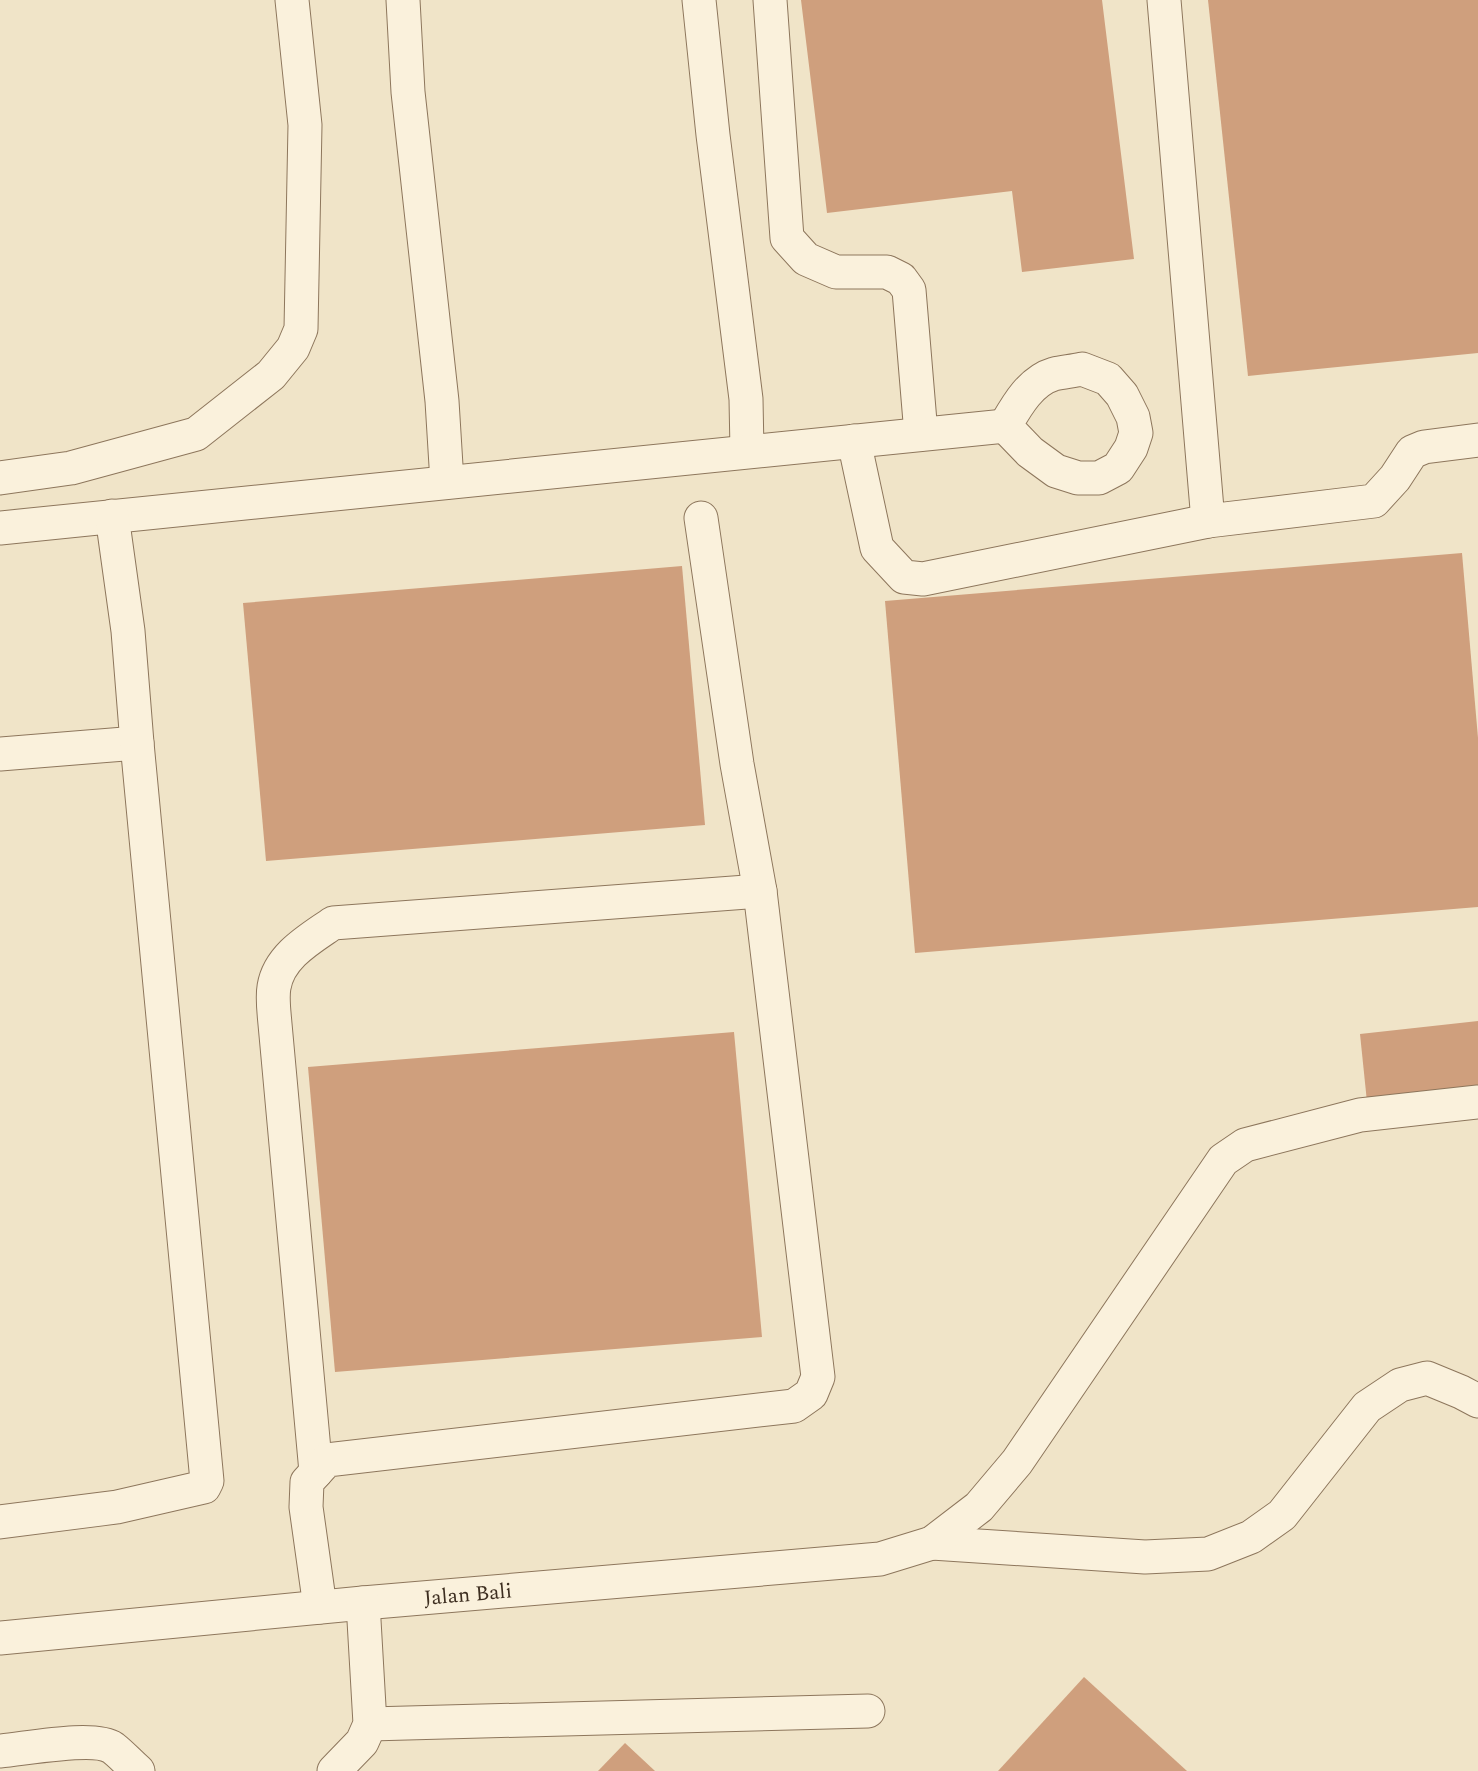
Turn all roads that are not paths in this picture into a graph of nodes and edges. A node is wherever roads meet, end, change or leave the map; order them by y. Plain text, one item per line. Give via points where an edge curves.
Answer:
1 (292, 0) edge
2 (403, 0) edge
3 (699, 0) edge
4 (770, 0) edge
5 (1164, 0) edge
6 (1005, 426) dead end
7 (921, 434) junction
8 (1478, 440) edge
9 (854, 441) junction
10 (747, 451) junction
11 (0, 478) edge
12 (447, 482) junction
13 (112, 516) junction
14 (701, 518) dead end
15 (1208, 521) junction
16 (0, 528) edge
17 (137, 743) junction
18 (0, 754) edge
19 (760, 891) junction
20 (1478, 1102) edge
21 (1478, 1401) edge
22 (316, 1472) junction
23 (0, 1522) edge
24 (932, 1543) junction
25 (363, 1603) junction
26 (320, 1607) junction
27 (0, 1638) edge
28 (868, 1711) dead end
29 (370, 1724) junction
30 (0, 1751) edge
31 (138, 1771) edge
32 (334, 1771) edge

1 - 11 street via 305,125 301,329 293,348 271,375 196,434 71,468
2 - 12 street via 408,92
3 - 10 street via 746,399
4 - 7 street via 787,238 806,259 836,272 887,272 901,279 909,290
5 - 15 street
6 - 7 street
7 - 9 street
8 - 15 street via 1412,452 1374,501
9 - 10 street
9 - 15 street via 877,548 904,578 932,578
10 - 12 street
12 - 13 street
13 - 16 street
13 - 17 street via 128,631
14 - 19 street
17 - 18 street
17 - 23 street via 207,1481 204,1487 117,1507
19 - 22 street via 333,923 298,948 281,966 274,986 274,1024
19 - 22 street via 819,1377 811,1394 794,1406 327,1460
20 - 24 street via 1360,1115 1245,1145 1223,1160 1017,1462 979,1507
21 - 24 street via 1427,1378 1400,1385 1367,1407 1282,1515 1251,1537 1208,1554 1145,1557
22 - 26 street via 307,1482 306,1507
24 - 25 street, Jalan Bali via 880,1559
25 - 26 street, Jalan Bali
25 - 29 street
26 - 27 street, Jalan Bali
28 - 29 street
29 - 32 street via 362,1742
30 - 31 street via 87,1742 103,1744

